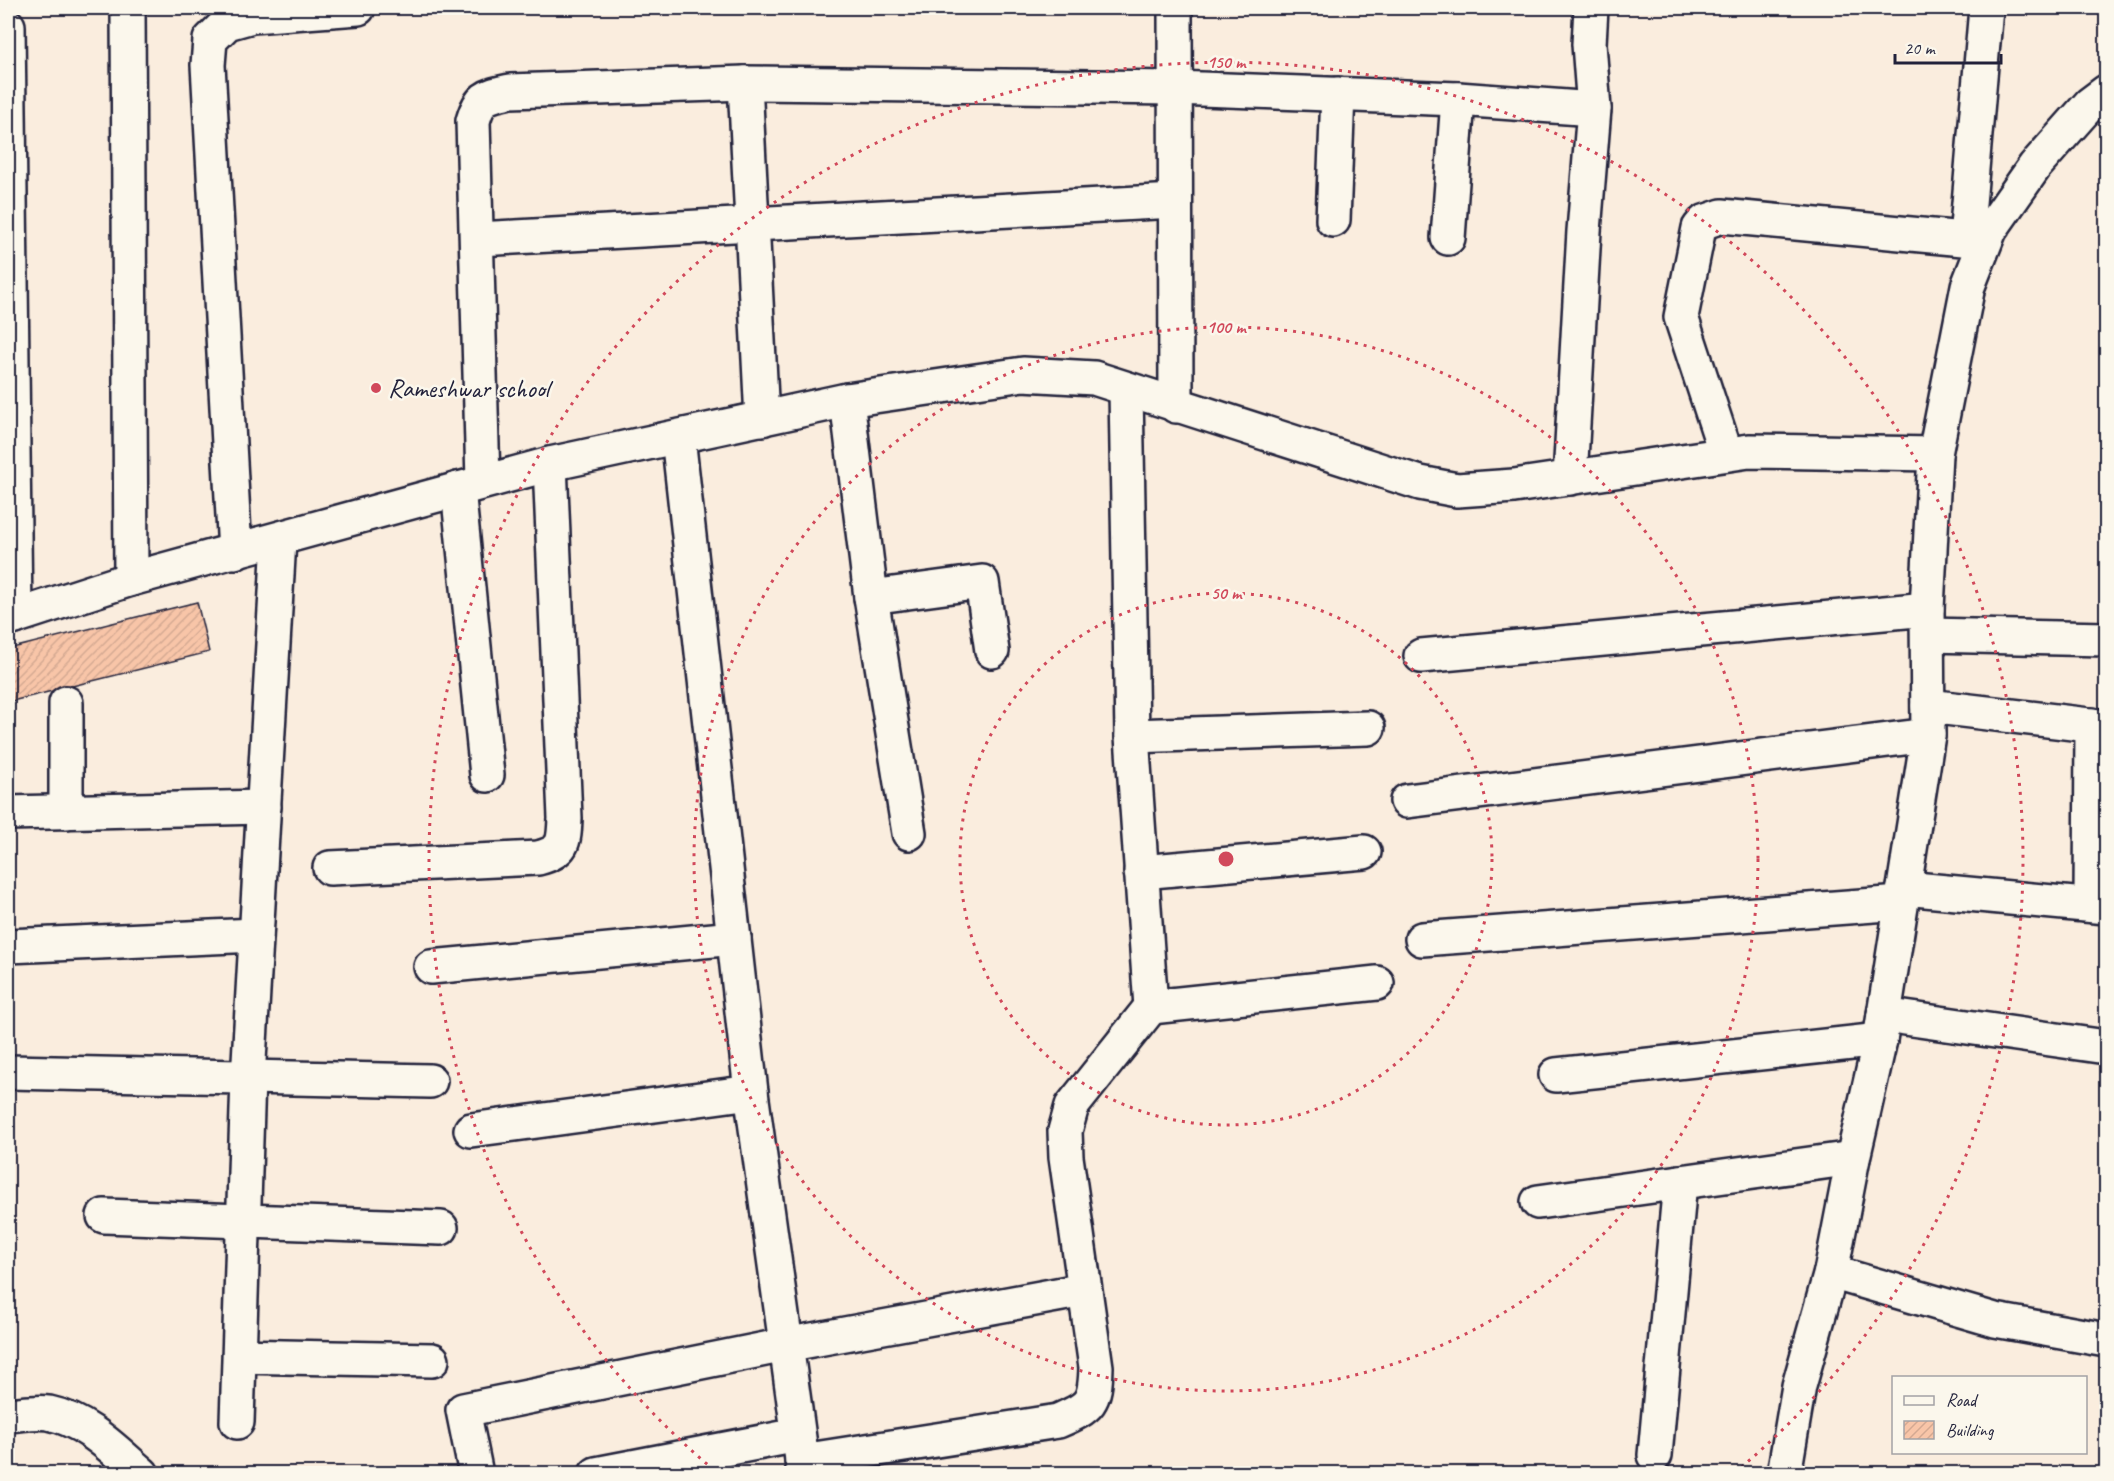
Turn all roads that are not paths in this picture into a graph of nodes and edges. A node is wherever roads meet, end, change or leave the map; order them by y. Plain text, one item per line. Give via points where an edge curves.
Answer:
1 (129, 8) edge
2 (358, 8) edge
3 (1175, 8) edge
4 (1591, 8) edge
5 (1986, 8) edge
6 (306, 10) edge
7 (8, 26) edge
8 (745, 83) junction
9 (1175, 88) junction
10 (2106, 92) edge
11 (1338, 94) junction
12 (1458, 99) junction
13 (1594, 109) junction
14 (1175, 201) junction
15 (1334, 220) dead end
16 (752, 224) junction
17 (1448, 238) dead end
18 (1975, 239) junction
19 (478, 240) junction
20 (1126, 390) junction
21 (847, 400) junction
22 (1176, 405) junction
23 (762, 419) junction
24 (678, 437) junction
25 (1726, 454) junction
26 (1935, 454) junction
27 (550, 464) junction
28 (1570, 478) junction
29 (471, 485) junction
30 (279, 540) junction
31 (235, 552) junction
32 (131, 579) junction
33 (871, 597) junction
34 (11, 618) edge
35 (1928, 622) junction
36 (2106, 639) edge
37 (992, 651) dead end
38 (1420, 656) dead end
39 (66, 703) dead end
40 (1928, 720) junction
41 (2099, 726) edge
42 (1368, 728) dead end
43 (1132, 736) junction
44 (487, 775) dead end
45 (1407, 801) dead end
46 (264, 807) junction
47 (66, 812) junction
48 (8, 813) edge
49 (909, 833) dead end
50 (1364, 852) dead end
51 (330, 868) dead end
52 (1141, 872) junction
53 (1902, 896) junction
54 (2098, 906) edge
55 (256, 935) junction
56 (734, 938) junction
57 (1422, 939) dead end
58 (8, 946) edge
59 (431, 967) dead end
60 (1377, 983) dead end
61 (1151, 1007) junction
62 (1882, 1028) junction
63 (2106, 1047) edge
64 (8, 1072) edge
65 (1556, 1075) dead end
66 (248, 1078) junction
67 (430, 1081) dead end
68 (751, 1092) junction
69 (471, 1130) dead end
70 (1853, 1158) junction
71 (1680, 1182) junction
72 (1538, 1202) dead end
73 (104, 1216) dead end
74 (243, 1221) junction
75 (441, 1228) dead end
76 (1831, 1272) junction
77 (1084, 1290) junction
78 (2106, 1340) edge
79 (784, 1345) junction
80 (240, 1356) junction
81 (432, 1360) dead end
82 (8, 1415) edge
83 (237, 1422) dead end
84 (1655, 1455) dead end
85 (801, 1456) edge
86 (142, 1473) edge
87 (476, 1473) edge
88 (596, 1473) edge
89 (1784, 1473) edge

1 - 32 street
2 - 6 street
3 - 9 street
4 - 13 street via 1589,44
5 - 18 street
6 - 31 street via 227,23 210,40 208,65
7 - 34 street
8 - 9 street
8 - 16 street
8 - 19 street via 488,95 477,105 473,121
9 - 11 street
9 - 14 street
10 - 18 street via 2090,104
11 - 12 street
11 - 15 street
12 - 13 street
12 - 17 street
13 - 28 street
14 - 16 street
14 - 22 street
16 - 19 street
16 - 23 street
18 - 25 street via 1722,216 1704,222 1699,228 1681,317
18 - 26 street
19 - 29 street
20 - 21 street via 1094,378 1023,374
20 - 22 street
20 - 43 street
21 - 23 street
21 - 33 street
22 - 28 street via 1420,483 1457,490
23 - 24 street
24 - 27 street
24 - 56 street
25 - 26 street
25 - 28 street
26 - 35 street
27 - 29 street
27 - 51 street via 564,842 553,854 537,858
29 - 30 street
29 - 44 street
30 - 31 street
30 - 46 street
31 - 32 street
32 - 34 street
33 - 37 street via 982,582
33 - 49 street
35 - 36 street
35 - 38 street
35 - 40 street
39 - 47 street
40 - 41 street
40 - 45 street
40 - 53 street
41 - 54 street
42 - 43 street
43 - 52 street
46 - 47 street
46 - 55 street
47 - 48 street
50 - 52 street
52 - 61 street
53 - 54 street
53 - 57 street
53 - 62 street
55 - 58 street
55 - 66 street
56 - 59 street
56 - 68 street
60 - 61 street
61 - 77 street via 1072,1106 1065,1131
62 - 63 street
62 - 65 street
62 - 70 street
64 - 66 street
66 - 67 street
66 - 74 street
68 - 69 street
68 - 79 street
70 - 71 street
70 - 76 street
71 - 72 street
71 - 84 street
73 - 74 street
74 - 75 street
74 - 80 street
76 - 78 street via 1995,1320
76 - 89 street via 1798,1386
77 - 79 street
77 - 85 street via 1096,1367 1095,1394 1085,1410 1058,1421
79 - 85 street
79 - 87 street via 463,1410
80 - 81 street
80 - 83 street
82 - 86 street via 47,1413 69,1419 87,1428
85 - 88 street

